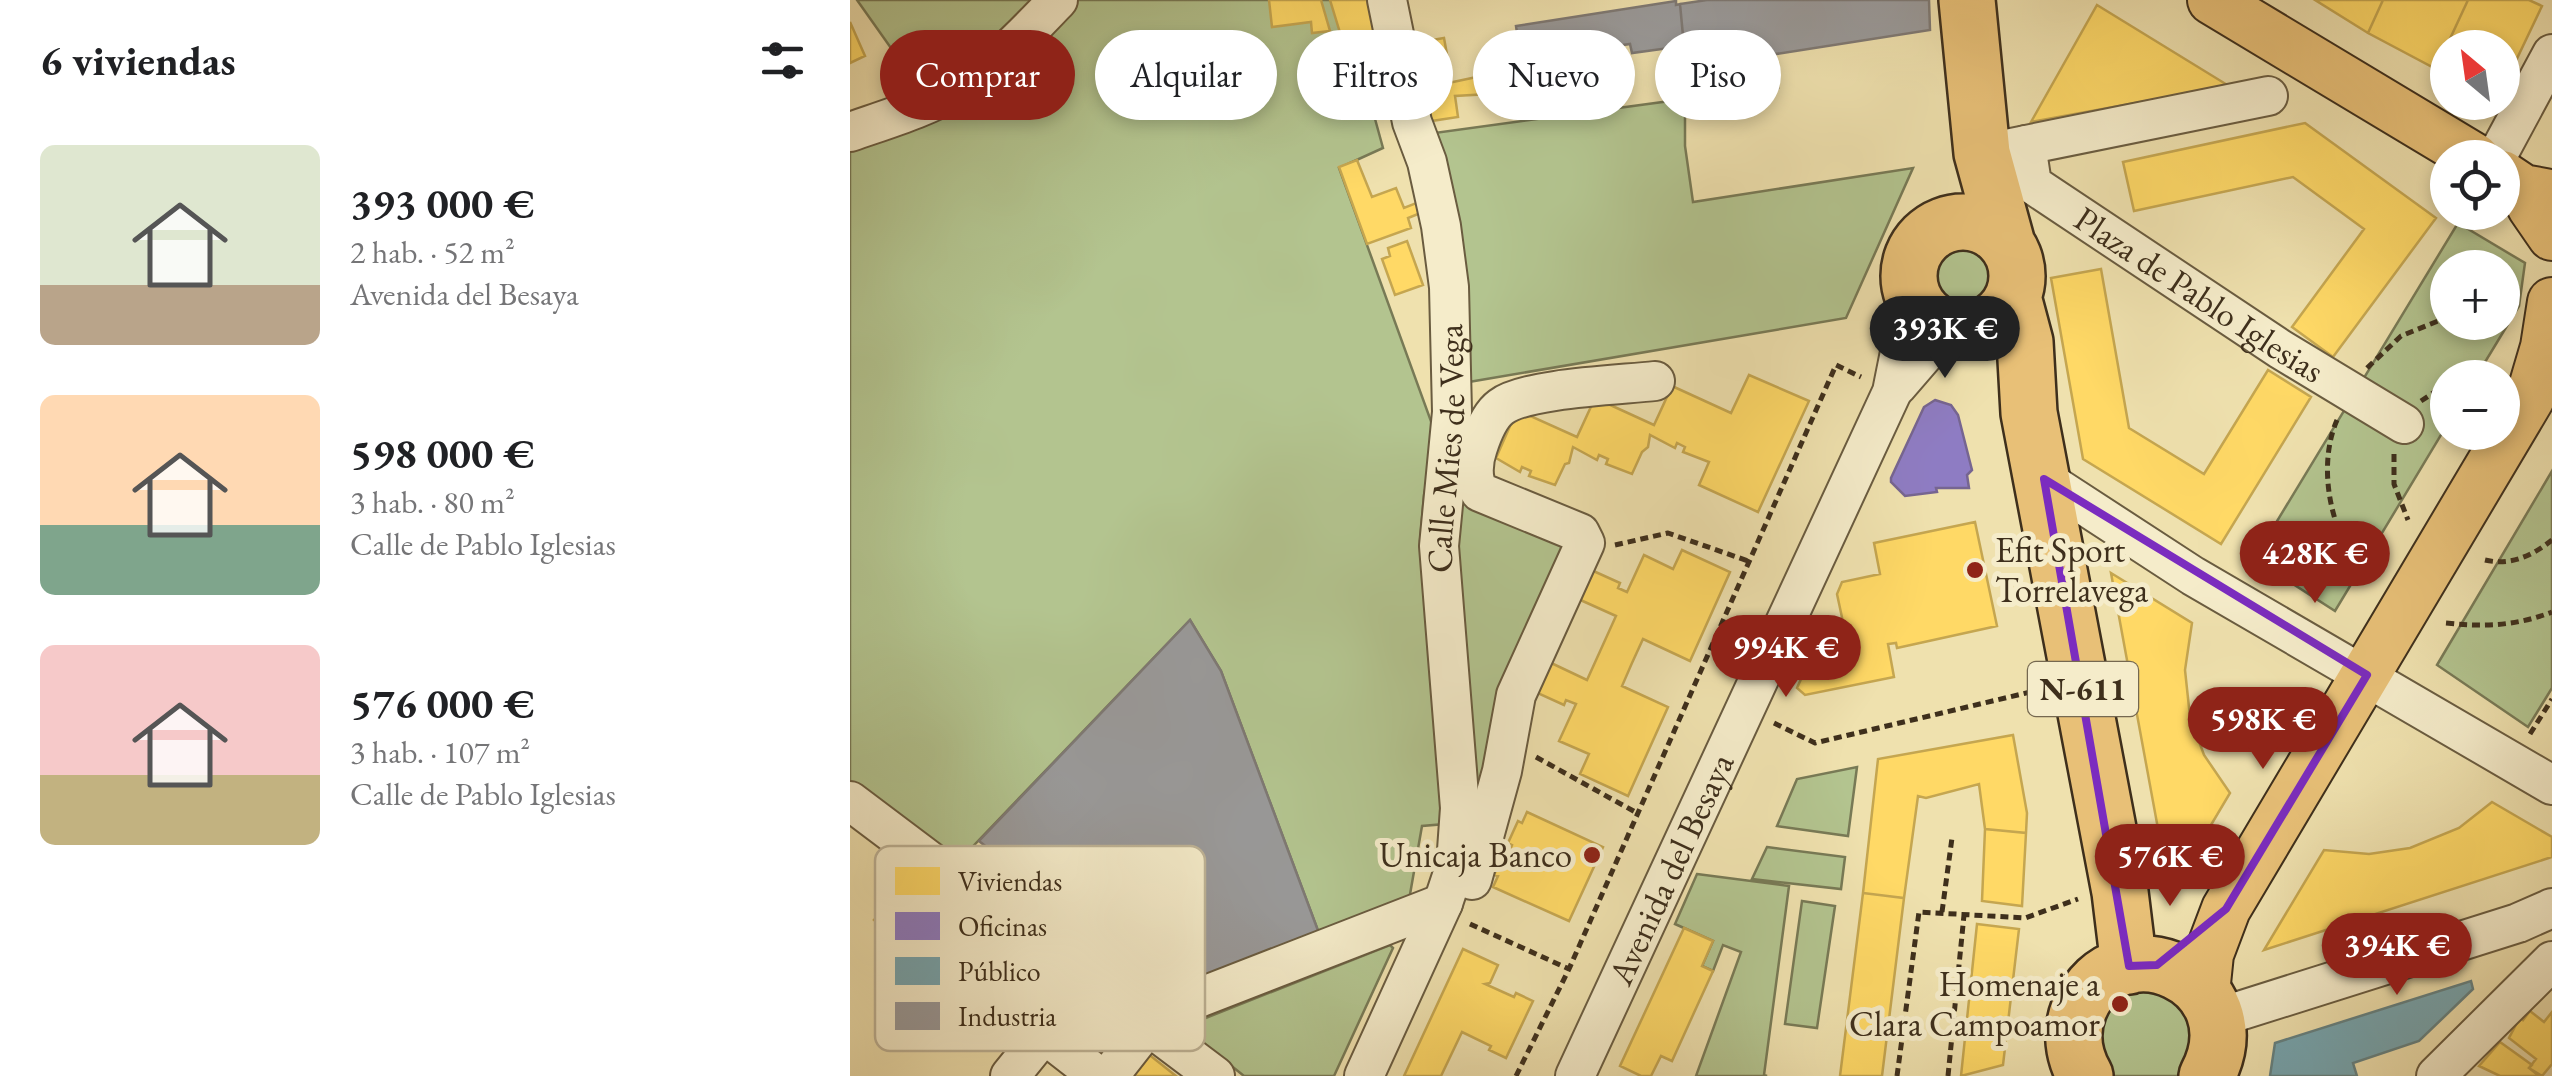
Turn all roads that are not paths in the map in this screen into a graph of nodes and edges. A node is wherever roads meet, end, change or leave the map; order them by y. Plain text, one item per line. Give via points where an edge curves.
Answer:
1 (1058, 0) edge
2 (1387, 0) edge
3 (1967, 0) edge
4 (1996, 0) edge
5 (2212, 0) edge
6 (2552, 54) edge
7 (1972, 74) junction
8 (2268, 96) dead end
9 (850, 132) edge
10 (2445, 140) edge
11 (2004, 149) junction
12 (2520, 173) edge
13 (2520, 184) edge
14 (1945, 225) junction
15 (2552, 236) edge
16 (1971, 298) junction
17 (2552, 302) edge
18 (1655, 381) dead end
19 (2541, 391) edge
20 (1892, 392) junction
21 (2404, 424) dead end
22 (2044, 480) junction
23 (1459, 486) junction
24 (2367, 675) junction
25 (2552, 785) edge
26 (850, 801) edge
27 (910, 846) edge
28 (2226, 908) junction
29 (2552, 908) edge
30 (1450, 911) junction
31 (2552, 961) edge
32 (2143, 965) junction
33 (1205, 998) edge
34 (2211, 1006) junction
35 (1030, 1051) edge
36 (1066, 1051) edge
37 (1128, 1051) edge
38 (1182, 1051) edge
39 (2075, 1067) edge
40 (1588, 1072) edge
41 (1010, 1076) edge
42 (1098, 1076) edge
43 (1109, 1076) edge
44 (1216, 1076) edge
45 (1364, 1076) edge
46 (1387, 1076) edge
47 (2207, 1076) edge
48 (2436, 1076) edge

1 - 9 street via 960,88
2 - 23 street, Calle Mies de Vega via 1441,226
3 - 7 highway, N-611
4 - 7 highway, N-611
5 - 10 main road
6 - 12 street
7 - 11 highway, N-611
8 - 11 street
11 - 14 highway
11 - 16 highway, N-611
11 - 21 street, Plaza de Pablo Iglesias via 2032,184
13 - 15 main road
14 - 16 highway via 1985,226
14 - 16 highway via 1933,231 1910,265
16 - 20 street, Avenida del Besaya
16 - 20 street, Avenida del Besaya
16 - 22 highway, N-611 via 2030,413
17 - 19 main road
18 - 23 street via 1526,396 1499,407
19 - 24 main road
20 - 40 street, Avenida del Besaya via 1744,709
22 - 24 street via 2193,576
22 - 32 highway, N-611 via 2120,892
23 - 30 street, Calle Mies de Vega via 1439,546 1460,808
23 - 30 street via 1580,533 1585,543 1516,695 1486,828
24 - 25 street
24 - 28 main road
26 - 27 street
28 - 32 main road via 2194,940
28 - 34 main road via 2209,954
29 - 34 street via 2461,941
30 - 33 street
30 - 45 street, Calle Mies de Vega
30 - 46 street
31 - 48 street
32 - 34 highway via 2184,974
32 - 39 highway via 2114,972 2090,990 2076,1018
34 - 47 highway via 2218,1049
35 - 41 street
36 - 42 street
37 - 43 street
38 - 44 street

